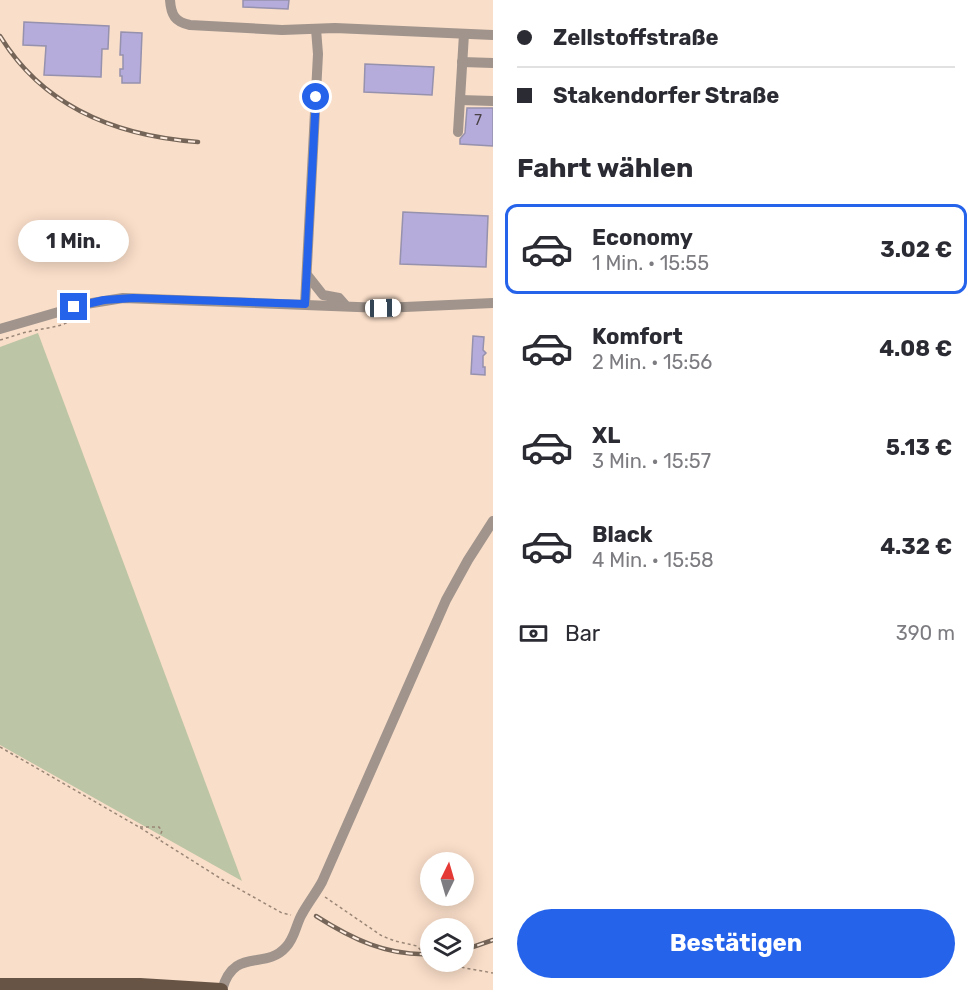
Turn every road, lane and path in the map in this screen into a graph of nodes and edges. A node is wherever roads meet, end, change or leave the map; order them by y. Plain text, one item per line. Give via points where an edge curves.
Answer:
1 (170, 0) edge
2 (316, 29) junction
3 (464, 34) junction
4 (493, 35) edge
5 (462, 62) junction
6 (493, 63) edge
7 (460, 100) junction
8 (493, 101) edge
9 (458, 132) dead end
10 (307, 276) junction
11 (493, 303) edge
12 (305, 304) junction
13 (346, 306) junction
14 (81, 316) dead end
15 (0, 329) edge
16 (0, 340) edge
17 (493, 520) edge
18 (0, 747) edge
19 (140, 827) junction
20 (159, 839) junction
21 (317, 892) junction
22 (300, 918) junction
23 (420, 949) edge
24 (474, 969) edge
25 (493, 973) edge
26 (0, 985) edge
27 (221, 990) edge

1 - 2 street via 175,18 184,24
2 - 3 street
2 - 10 street
3 - 4 street
3 - 5 street
5 - 6 street
5 - 7 street
7 - 8 street
7 - 9 street
10 - 12 street
10 - 13 street via 323,295 339,298
11 - 13 street
12 - 13 street
12 - 15 street via 113,299 86,303
14 - 16 path via 50,329
17 - 21 street via 447,600
18 - 19 path
19 - 20 path
19 - 20 path via 159,827
20 - 22 path via 282,913
21 - 22 street
21 - 23 path via 382,936
22 - 27 street via 283,950 237,965
24 - 25 path
26 - 27 main road via 103,984

